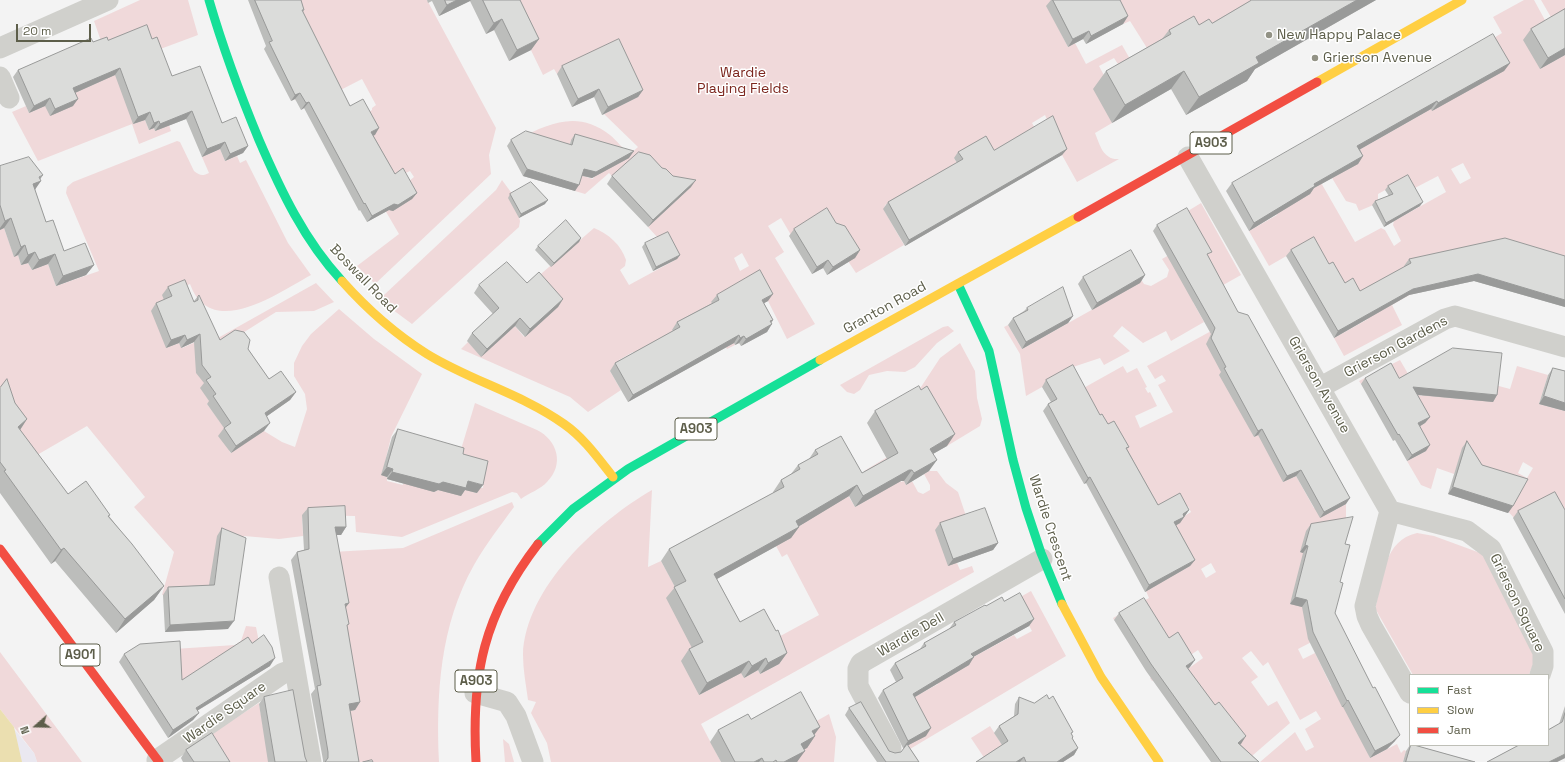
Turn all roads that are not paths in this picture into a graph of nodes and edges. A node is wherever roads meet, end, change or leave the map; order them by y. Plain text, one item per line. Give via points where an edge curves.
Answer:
1 (108, 0) edge
2 (209, 0) edge
3 (1462, 0) edge
4 (0, 48) edge
5 (0, 77) edge
6 (9, 98) dead end
7 (1188, 157) junction
8 (958, 284) junction
9 (1565, 347) edge
10 (1321, 387) junction
11 (613, 478) junction
12 (1390, 511) junction
13 (0, 549) edge
14 (1042, 559) junction
15 (279, 577) dead end
16 (294, 670) junction
17 (1540, 674) edge
18 (1409, 691) edge
19 (475, 693) junction
20 (891, 748) dead end
21 (158, 761) edge
22 (311, 762) edge
23 (476, 762) edge
24 (533, 762) edge
25 (1159, 762) edge

1 - 4 street
2 - 11 main road, Boswall Road via 239,90 279,186 303,230 339,277 384,322 428,355 513,395 567,426 582,439
3 - 7 main road, Granton Road / A903
5 - 6 street
7 - 8 main road, Granton Road / A903
7 - 10 street, Grierson Avenue
8 - 11 main road, Granton Road / A903 via 712,420
8 - 14 main road, Wardie Crescent via 992,360 1011,449
9 - 10 street, Grierson Gardens via 1455,316 1445,319
10 - 12 street, Grierson Avenue
11 - 19 main road, Granton Road / A903 via 571,509 526,559 513,578 500,601 479,661
12 - 17 street, Grierson Square via 1467,531 1491,549 1543,652
12 - 18 street via 1365,606 1371,624
13 - 21 main road, A901
14 - 20 street, Wardie Dell via 861,663 858,669 858,686
14 - 25 main road, Wardie Crescent via 1083,646 1108,689
15 - 16 street
16 - 21 street, Wardie Square via 282,673
16 - 22 street
19 - 23 main road, Granton Road / A903
19 - 24 street via 507,702 516,716

